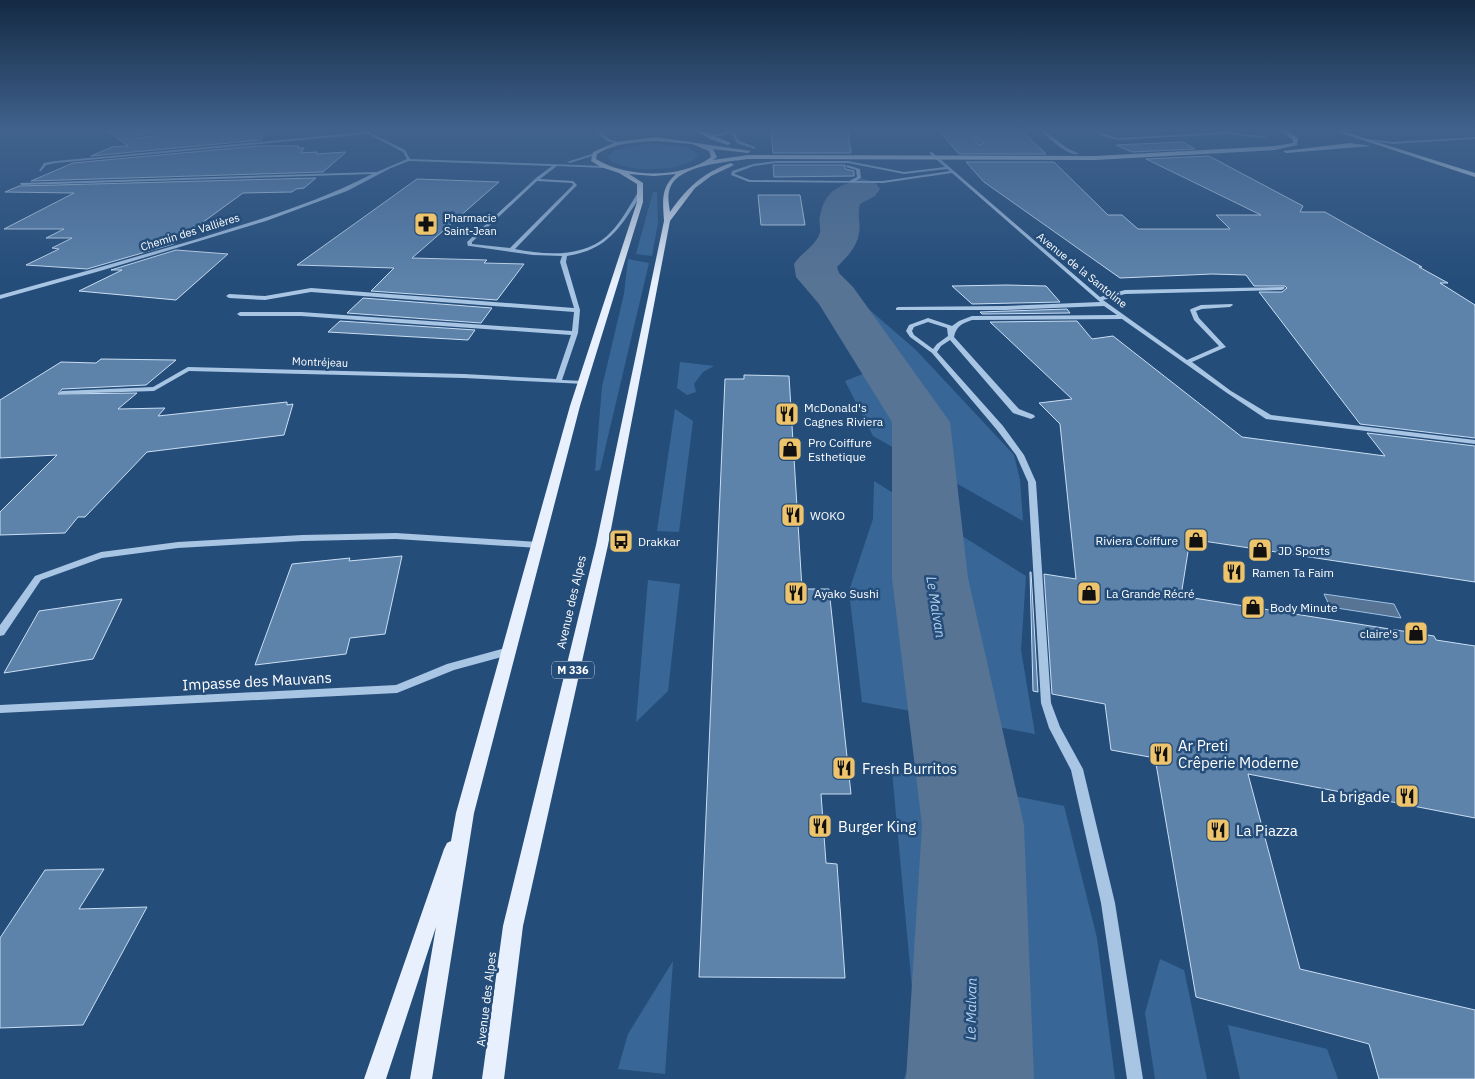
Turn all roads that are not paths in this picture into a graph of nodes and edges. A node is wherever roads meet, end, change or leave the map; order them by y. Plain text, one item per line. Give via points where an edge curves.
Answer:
1 (107, 181) edge
2 (361, 181) edge
3 (535, 181) edge
4 (561, 181) edge
5 (637, 181) edge
6 (669, 181) edge
7 (697, 181) edge
8 (862, 181) edge
9 (890, 181) edge
10 (962, 181) edge
11 (21, 184) dead end
12 (640, 193) junction
13 (666, 221) junction
14 (511, 250) junction
15 (565, 254) junction
16 (1282, 288) dead end
17 (230, 296) dead end
18 (0, 297) edge
19 (1099, 298) junction
20 (1105, 304) junction
21 (1230, 305) dead end
22 (898, 308) dead end
23 (577, 310) junction
24 (240, 314) dead end
25 (1124, 317) junction
26 (575, 335) junction
27 (952, 337) junction
28 (934, 352) junction
29 (1187, 362) junction
30 (558, 382) junction
31 (583, 383) junction
32 (62, 393) dead end
33 (1031, 418) dead end
34 (1475, 442) edge
35 (538, 545) junction
36 (0, 632) edge
37 (509, 651) junction
38 (0, 709) edge
39 (465, 814) junction
40 (375, 1079) edge
41 (421, 1079) edge
42 (493, 1079) edge
43 (1135, 1079) edge

1 - 11 street
2 - 18 street, Chemin des Vallières via 264,220
3 - 14 street via 470,242 470,245
4 - 14 street via 575,185
5 - 12 main road
6 - 13 main road, Avenue des Alpes / M 336
7 - 13 main road
8 - 9 street
10 - 19 street, Avenue de la Santoline
12 - 15 street via 602,242
12 - 31 main road via 640,202
13 - 42 main road, Avenue des Alpes / M 336 via 602,546 513,926
14 - 15 street
15 - 23 street via 563,262
16 - 19 street via 1125,292
17 - 23 street via 265,298 311,290
19 - 20 street, Avenue de la Santoline
20 - 22 street
20 - 25 street, Avenue de la Santoline
21 - 29 street via 1193,310 1196,319 1223,347
23 - 26 street
24 - 26 street via 301,314
25 - 27 street via 972,318 959,322 952,329
25 - 29 street, Avenue de la Santoline
26 - 30 street
27 - 28 street
27 - 28 street via 950,327 940,323 928,320 911,326 912,336
27 - 33 street via 1016,411
28 - 43 street via 1000,428 1020,455 1032,482 1046,703 1077,769 1108,903
29 - 34 street, Avenue de la Santoline via 1268,417
30 - 31 street, Montréjeau
30 - 32 street, Montréjeau via 464,376 188,369 154,388
31 - 35 main road
35 - 36 street via 396,536 302,538 178,545 101,555 38,578
35 - 37 main road
37 - 38 street, Impasse des Mauvans via 451,667 397,689
37 - 39 main road
39 - 40 main road
39 - 41 main road

